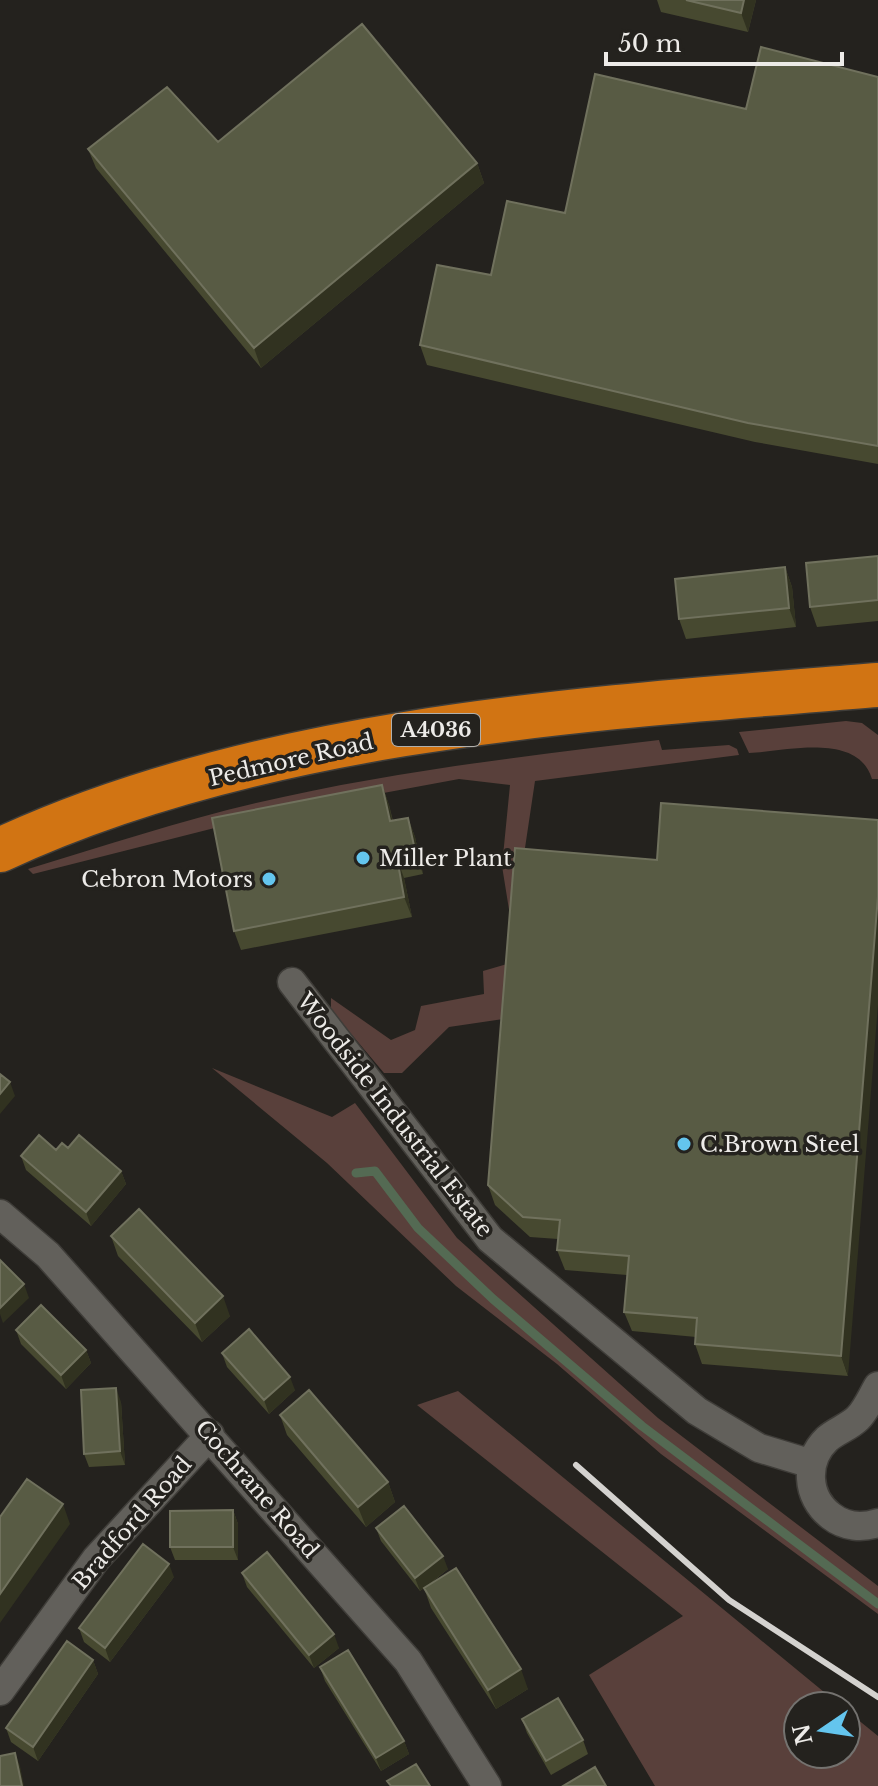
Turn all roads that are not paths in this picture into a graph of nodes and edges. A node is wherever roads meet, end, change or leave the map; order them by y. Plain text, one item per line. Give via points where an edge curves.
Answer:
1 (878, 685) edge
2 (4, 849) edge
3 (292, 982) dead end
4 (0, 1214) edge
5 (878, 1386) edge
6 (210, 1435) junction
7 (812, 1464) junction
8 (878, 1523) edge
9 (0, 1691) edge
10 (487, 1786) edge

1 - 2 highway, Pedmore Road / A4036 via 672,702 416,733 195,782
3 - 7 street, Woodside Industrial Estate via 490,1239 697,1411 759,1448
4 - 6 street, Cochrane Road via 48,1255
5 - 7 street via 859,1417 830,1436
6 - 9 street, Bradford Road via 96,1559
6 - 10 street, Cochrane Road via 408,1661
7 - 8 street via 814,1497 824,1510 852,1526

